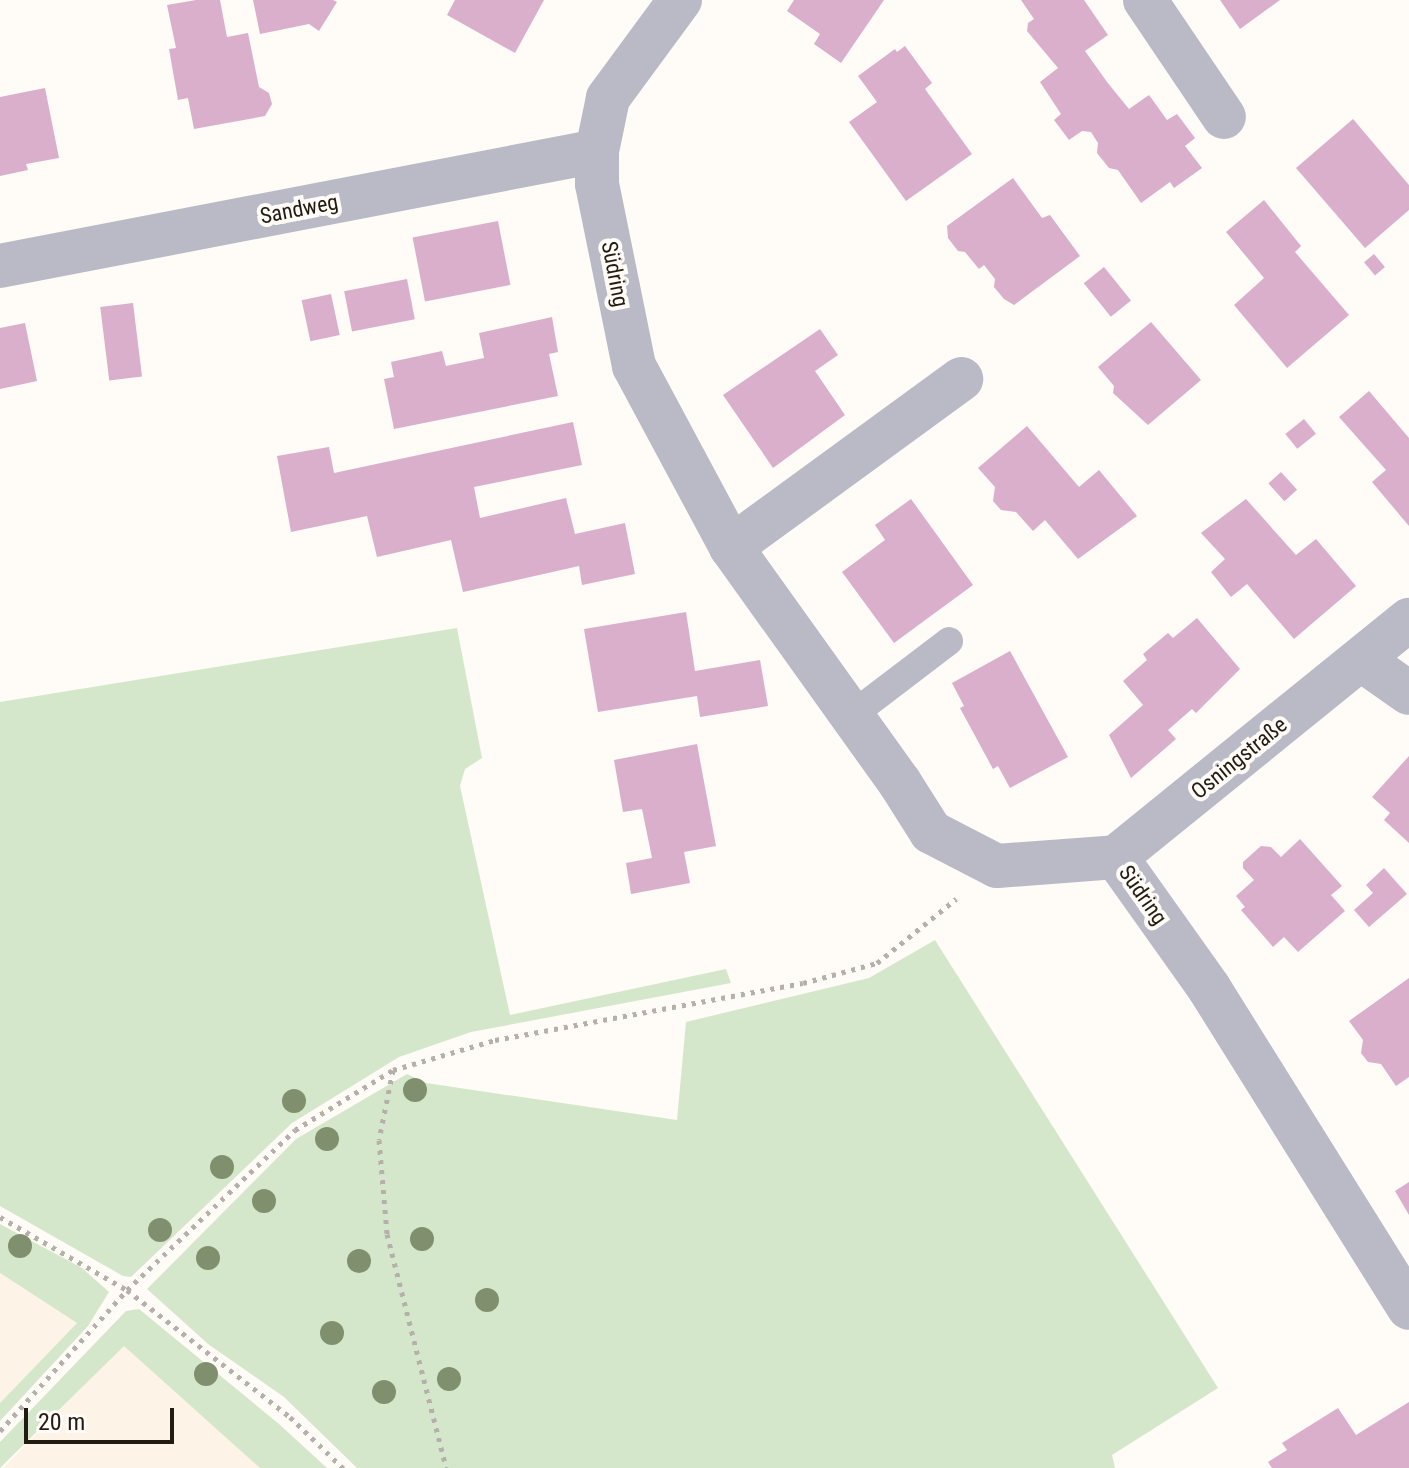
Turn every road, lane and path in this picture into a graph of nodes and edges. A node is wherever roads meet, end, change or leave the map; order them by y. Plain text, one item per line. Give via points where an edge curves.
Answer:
1 (680, 0) edge
2 (1145, 0) edge
3 (1224, 117) dead end
4 (597, 151) junction
5 (0, 266) edge
6 (961, 379) dead end
7 (731, 547) junction
8 (1409, 620) edge
9 (949, 641) dead end
10 (1362, 660) junction
11 (1409, 693) edge
12 (852, 715) junction
13 (1116, 857) junction
14 (997, 866) junction
15 (393, 1070) junction
16 (0, 1217) edge
17 (127, 1290) junction
18 (1409, 1308) edge
19 (0, 1431) edge
20 (343, 1468) edge
21 (446, 1468) edge

1 - 4 street, Südring via 608,98
2 - 3 street
4 - 5 street, Sandweg
4 - 7 street, Südring via 597,184 634,366
6 - 7 street
7 - 12 street, Südring
8 - 10 street, Osningstraße
9 - 12 lane
10 - 11 street
10 - 13 street, Osningstraße
12 - 14 street, Südring via 931,832
13 - 14 street, Südring
13 - 18 street, Südring via 1209,988
14 - 15 path via 877,963 803,983 495,1040
15 - 17 path via 295,1130
15 - 21 path via 379,1140 387,1234
16 - 17 path
17 - 19 path
17 - 20 path via 290,1417

